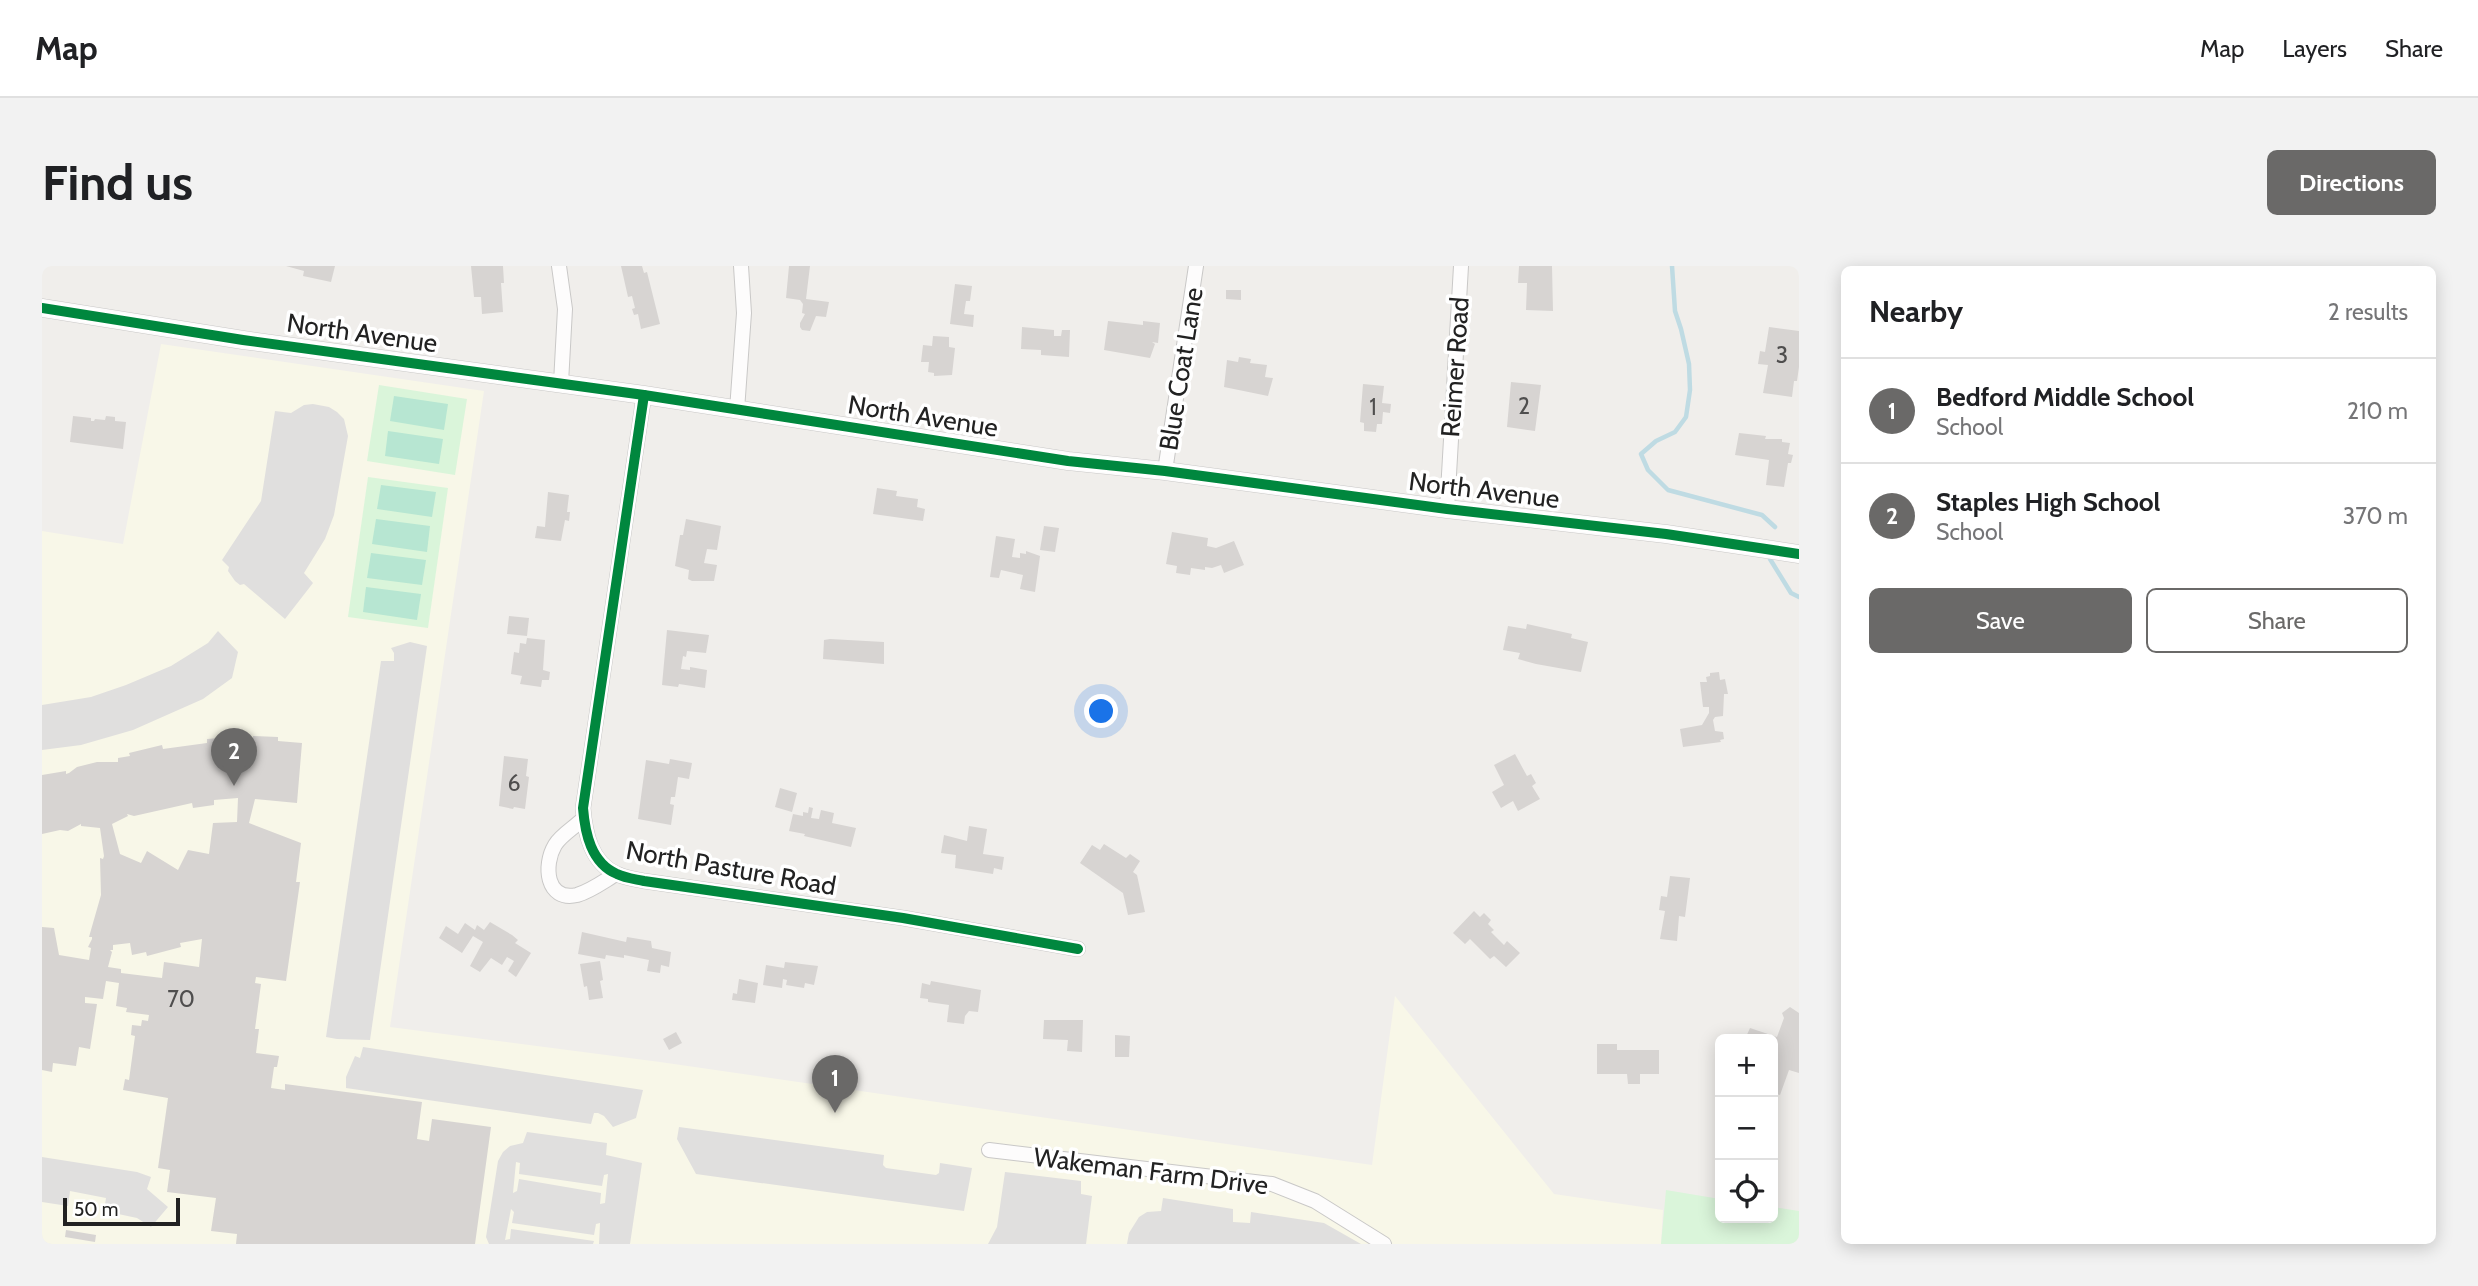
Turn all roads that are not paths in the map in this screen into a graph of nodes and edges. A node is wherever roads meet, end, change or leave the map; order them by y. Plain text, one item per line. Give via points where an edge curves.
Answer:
1 (559, 266) edge
2 (741, 266) edge
3 (1196, 266) edge
4 (1461, 266) edge
5 (42, 308) edge
6 (561, 383) junction
7 (644, 395) junction
8 (737, 410) junction
9 (1165, 471) junction
10 (1447, 509) junction
11 (1799, 554) edge
12 (583, 819) junction
13 (616, 874) junction
14 (1078, 949) dead end
15 (989, 1150) dead end
16 (1384, 1244) edge

1 - 6 street via 565,309
2 - 8 street via 744,313
3 - 9 street, Blue Coat Lane
4 - 10 street, Reimer Road
5 - 6 street, North Avenue
6 - 7 street, North Avenue
7 - 8 street, North Avenue
7 - 12 street, North Pasture Road
8 - 9 street, North Avenue via 1068,461
9 - 10 street, North Avenue
10 - 11 street, North Avenue
12 - 13 street, North Pasture Road via 594,853
12 - 13 street, North Pasture Road via 555,845 549,863 552,888 576,895
13 - 14 street, North Pasture Road
15 - 16 street, Wakeman Farm Drive via 1272,1184 1315,1201

